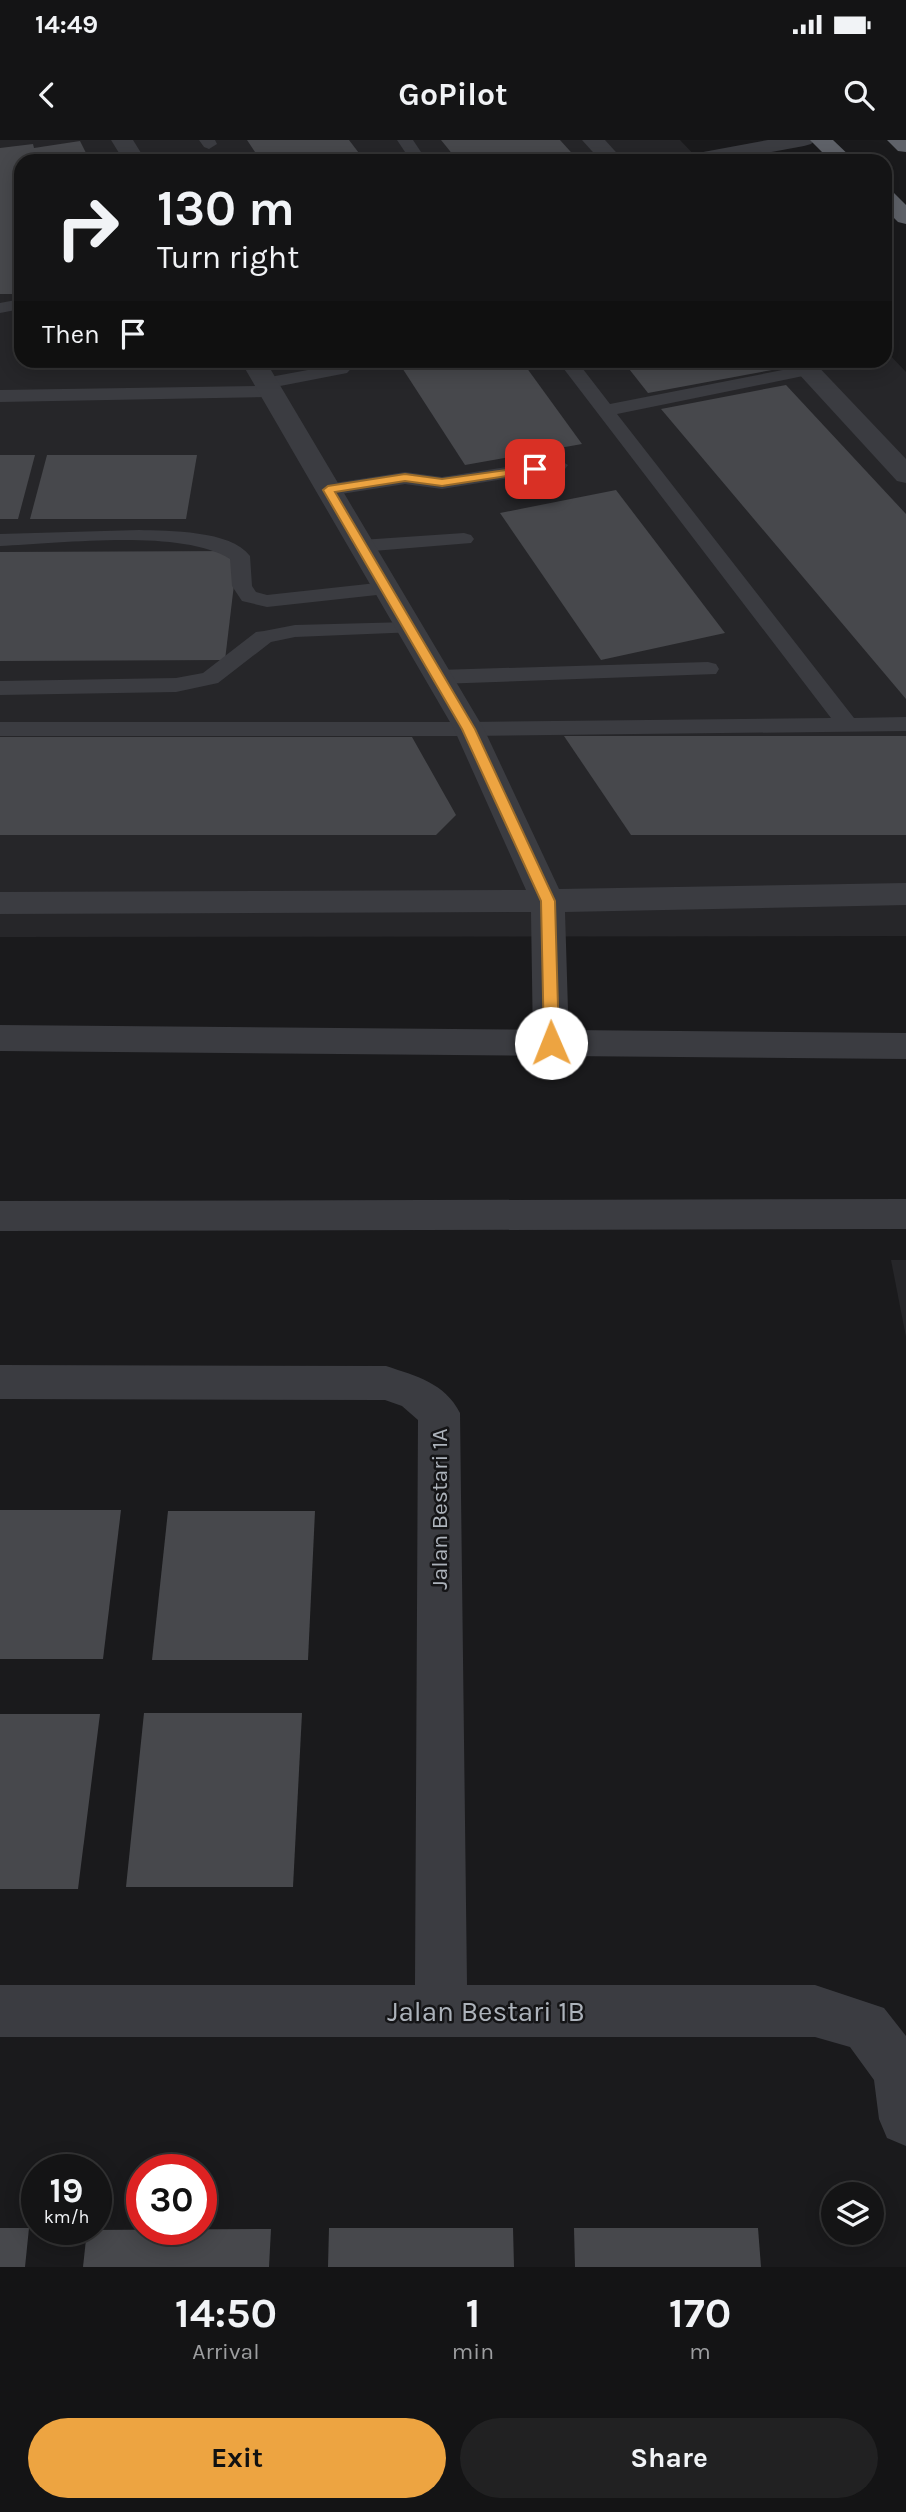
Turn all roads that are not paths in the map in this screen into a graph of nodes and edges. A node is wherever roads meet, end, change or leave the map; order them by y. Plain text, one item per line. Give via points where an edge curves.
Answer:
1 (593, 140) edge
2 (804, 140) edge
3 (821, 140) edge
4 (898, 140) edge
5 (906, 146) edge
6 (606, 154) edge
7 (726, 154) edge
8 (837, 154) edge
9 (892, 204) edge
10 (906, 217) edge
11 (572, 368) edge
12 (790, 368) edge
13 (806, 368) edge
14 (347, 370) edge
15 (262, 378) edge
16 (0, 396) edge
17 (604, 411) junction
18 (394, 458) dead end
19 (558, 465) dead end
20 (906, 475) edge
21 (405, 478) junction
22 (328, 490) junction
23 (464, 539) dead end
24 (0, 540) edge
25 (361, 546) junction
26 (386, 588) junction
27 (409, 628) junction
28 (708, 669) dead end
29 (438, 677) junction
30 (0, 688) edge
31 (906, 724) edge
32 (848, 725) junction
33 (0, 729) edge
34 (469, 729) junction
35 (906, 894) edge
36 (548, 901) junction
37 (0, 903) edge
38 (0, 1038) edge
39 (551, 1043) junction
40 (906, 1046) edge
41 (906, 1214) edge
42 (0, 1216) edge
43 (0, 1382) edge
44 (0, 2011) edge
45 (441, 2011) junction
46 (906, 2119) edge

1 - 6 street
2 - 7 street
3 - 8 highway
4 - 5 highway
9 - 10 highway
11 - 17 lane
12 - 17 lane
13 - 20 street
14 - 15 lane
15 - 16 lane
15 - 22 street
17 - 32 lane
18 - 21 lane
19 - 21 lane via 442,483
21 - 22 lane
22 - 25 street
23 - 25 lane
24 - 26 lane via 136,537 219,545 240,556 242,586 249,597 267,601
25 - 26 street
26 - 27 street
27 - 29 street
27 - 30 lane via 295,631 264,637 210,678 176,685
28 - 29 lane
29 - 34 street
31 - 32 lane
32 - 34 lane
33 - 34 lane
34 - 36 street
35 - 36 street
36 - 37 street
36 - 39 street
38 - 39 street
39 - 40 street
41 - 42 street
43 - 45 street, Jalan Bestari 1A via 386,1383 417,1394 439,1412
44 - 45 street, Jalan Bestari 1B
45 - 46 street, Jalan Bestari 1B via 815,2011 866,2026 899,2070

